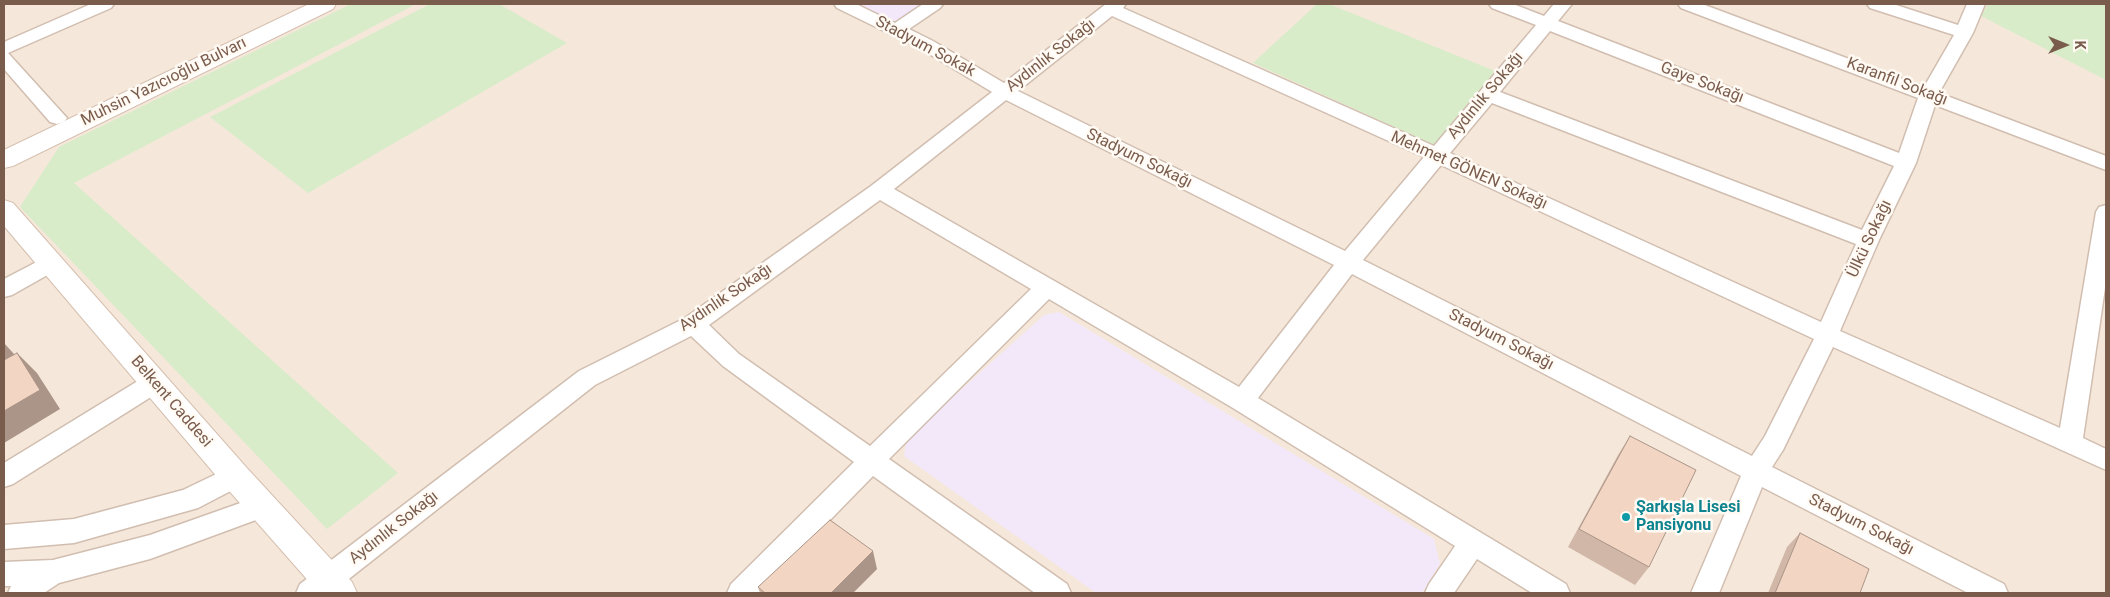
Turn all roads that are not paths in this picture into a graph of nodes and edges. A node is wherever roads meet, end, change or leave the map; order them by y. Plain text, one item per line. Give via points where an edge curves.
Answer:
1 (105, 4) edge
2 (296, 4) edge
3 (325, 4) edge
4 (843, 4) edge
5 (934, 4) edge
6 (1498, 4) edge
7 (1563, 4) edge
8 (1687, 4) edge
9 (1876, 4) edge
10 (1976, 4) edge
11 (1114, 6) edge
12 (1547, 23) junction
13 (896, 30) junction
14 (1964, 33) junction
15 (4, 50) edge
16 (4, 58) edge
17 (1007, 91) junction
18 (1488, 94) junction
19 (1929, 94) junction
20 (57, 118) junction
21 (4, 145) edge
22 (1436, 156) junction
23 (4, 160) edge
24 (2106, 162) edge
25 (1906, 163) junction
26 (878, 191) junction
27 (4, 209) edge
28 (2106, 212) edge
29 (1868, 240) junction
30 (50, 263) junction
31 (1348, 263) junction
32 (4, 288) edge
33 (1046, 288) junction
34 (693, 324) junction
35 (1827, 335) junction
36 (154, 384) junction
37 (1242, 401) junction
38 (2070, 442) junction
39 (2106, 460) edge
40 (871, 461) junction
41 (1756, 471) junction
42 (4, 476) edge
43 (235, 476) junction
44 (264, 506) junction
45 (4, 537) edge
46 (1473, 542) junction
47 (53, 572) junction
48 (4, 574) edge
49 (326, 589) edge
50 (1047, 591) edge
51 (22, 593) edge
52 (741, 593) edge
53 (1439, 593) edge
54 (1556, 593) edge
55 (1705, 593) edge
56 (1994, 593) edge

1 - 15 street
2 - 20 main road, Muhsin Yazıcıoğlu Bulvarı
3 - 23 main road, Muhsin Yazıcıoğlu Bulvarı
4 - 13 street, Stadyum Sokak
5 - 13 street
6 - 12 street, Gaye Sokağı
7 - 12 street, Aydınlık Sokağı
8 - 19 street, Karanfil Sokağı
9 - 14 street
10 - 14 street, Ülkü Sokağı
11 - 17 street, Aydınlık Sokağı
11 - 22 street, Mehmet GÖNEN Sokağı
12 - 18 street, Aydınlık Sokağı
12 - 25 street, Gaye Sokağı
13 - 17 street, Stadyum Sokak
14 - 19 street, Ülkü Sokağı
16 - 20 street
17 - 26 street, Aydınlık Sokağı
17 - 31 street, Stadyum Sokağı
18 - 22 street, Aydınlık Sokağı
18 - 29 street
19 - 24 street, Karanfil Sokağı
19 - 25 street, Ülkü Sokağı
20 - 21 main road, Muhsin Yazıcıoğlu Bulvarı
22 - 31 street, Aydınlık Sokağı
22 - 35 street, Mehmet GÖNEN Sokağı
25 - 29 street, Ülkü Sokağı
26 - 33 street
26 - 34 street, Aydınlık Sokağı
27 - 30 main road, Belkent Caddesi
28 - 38 street
29 - 35 street, Ülkü Sokağı
30 - 32 street
30 - 36 main road, Belkent Caddesi
31 - 37 street, Aydınlık Sokağı
31 - 41 street, Stadyum Sokağı
33 - 37 street
33 - 40 street
34 - 40 street via 731,360
34 - 49 street, Aydınlık Sokağı via 587,378
35 - 38 street, Mehmet GÖNEN Sokağı
35 - 41 street, Ülkü Sokağı via 1774,443
36 - 42 street
36 - 43 main road, Belkent Caddesi
37 - 46 street
38 - 39 street, Mehmet GÖNEN Sokağı
40 - 50 street
40 - 52 street
41 - 55 street, Ülkü Sokağı
41 - 56 street, Stadyum Sokağı
43 - 44 main road, Belkent Caddesi
43 - 45 street via 189,500 74,531
44 - 47 street via 150,547
44 - 49 main road, Belkent Caddesi
46 - 53 street
46 - 54 street
47 - 48 street
47 - 51 street

